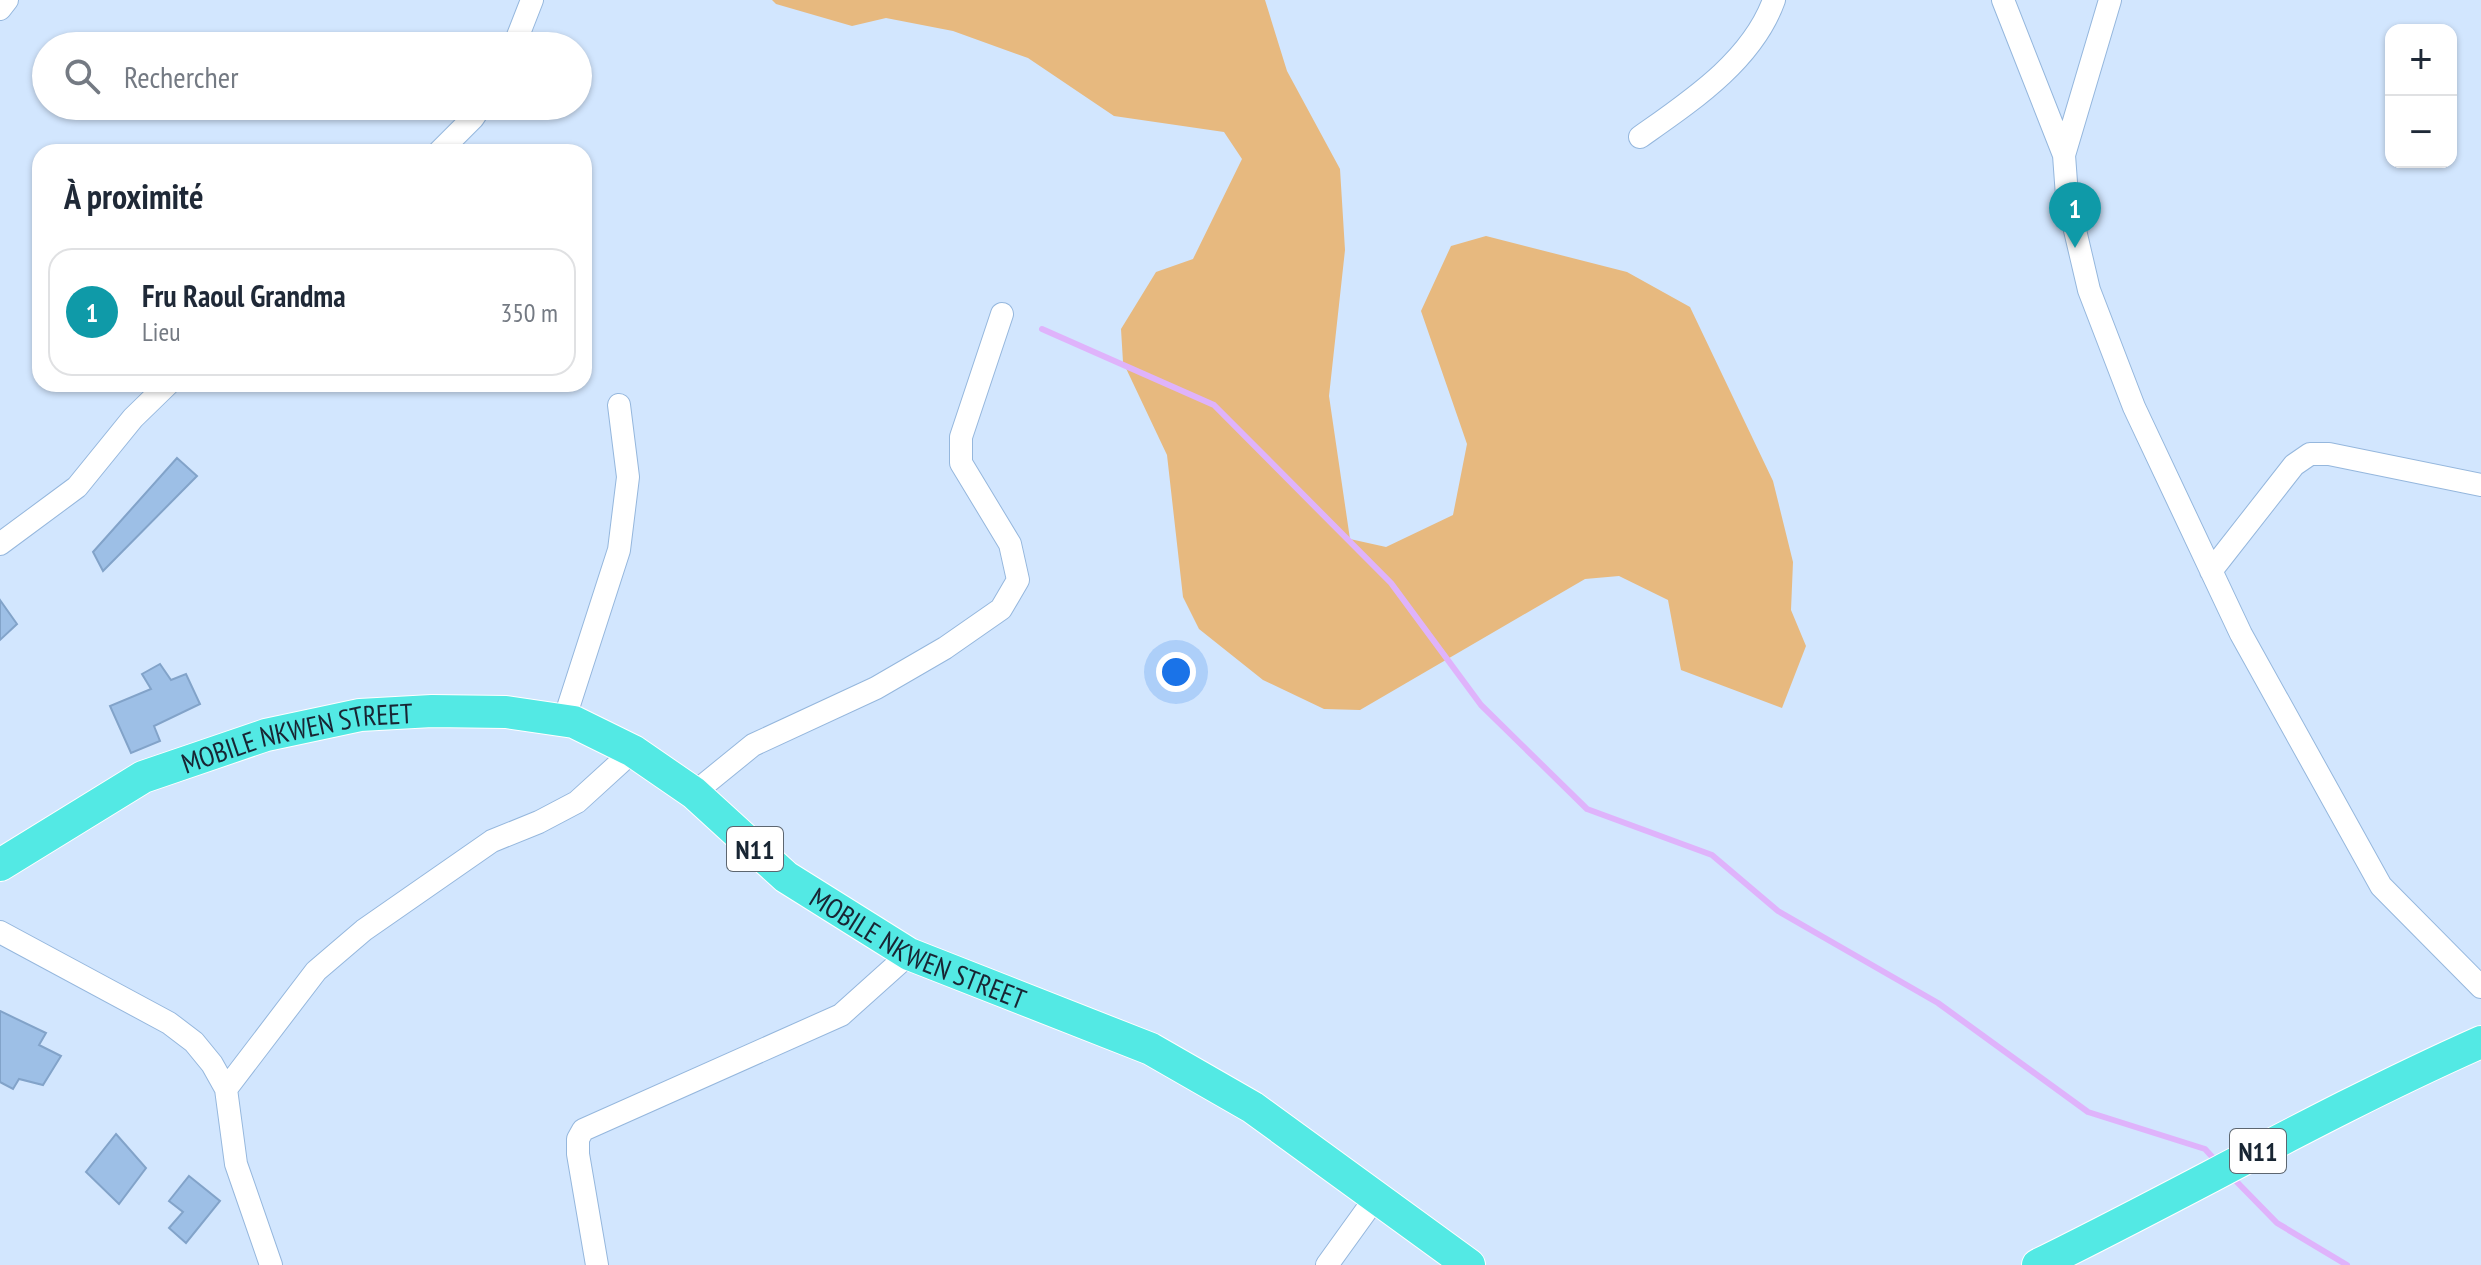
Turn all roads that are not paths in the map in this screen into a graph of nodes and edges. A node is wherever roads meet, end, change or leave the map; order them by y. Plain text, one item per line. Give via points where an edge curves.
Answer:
1 (7, 0) edge
2 (532, 0) edge
3 (1774, 0) edge
4 (2003, 0) edge
5 (2110, 0) edge
6 (0, 9) edge
7 (519, 32) edge
8 (471, 120) edge
9 (1640, 137) dead end
10 (447, 144) edge
11 (2064, 155) junction
12 (1002, 314) dead end
13 (160, 392) edge
14 (619, 405) dead end
15 (2481, 485) edge
16 (0, 544) edge
17 (2211, 571) junction
18 (574, 722) junction
19 (633, 751) junction
20 (694, 793) junction
21 (0, 865) edge
22 (0, 932) edge
23 (909, 954) junction
24 (2481, 987) edge
25 (2481, 1042) edge
26 (226, 1089) junction
27 (1376, 1197) junction
28 (271, 1265) edge
29 (597, 1265) edge
30 (1327, 1265) edge
31 (1469, 1265) edge
32 (2038, 1265) edge

1 - 6 street
2 - 7 street
3 - 9 street via 1744,50 1697,97
4 - 11 street
5 - 11 street
8 - 10 street
11 - 17 street via 2067,196 2089,290 2134,407
12 - 20 street via 961,437 961,463 1010,544 1018,580 1001,609 876,688 753,745
13 - 16 street via 77,487
14 - 18 street via 628,477 619,550 568,708
15 - 17 street via 2310,454 2294,465
17 - 24 street via 2381,886
18 - 19 highway, MOBILE NKWEN STREET / N11
18 - 21 highway, MOBILE NKWEN STREET / N11 via 506,712 432,711 360,715 266,735 143,777
19 - 20 highway, MOBILE NKWEN STREET / N11
19 - 26 street via 577,802 492,841 364,930 316,971
20 - 23 highway, MOBILE NKWEN STREET / N11 via 786,877
22 - 26 street via 169,1023 194,1042
23 - 27 highway, MOBILE NKWEN STREET / N11 via 1151,1049 1252,1107
23 - 29 street via 841,1015 583,1130 578,1154
25 - 32 highway, N11 via 2293,1132
26 - 28 street via 236,1164
27 - 30 street
27 - 31 highway, MOBILE NKWEN STREET / N11

